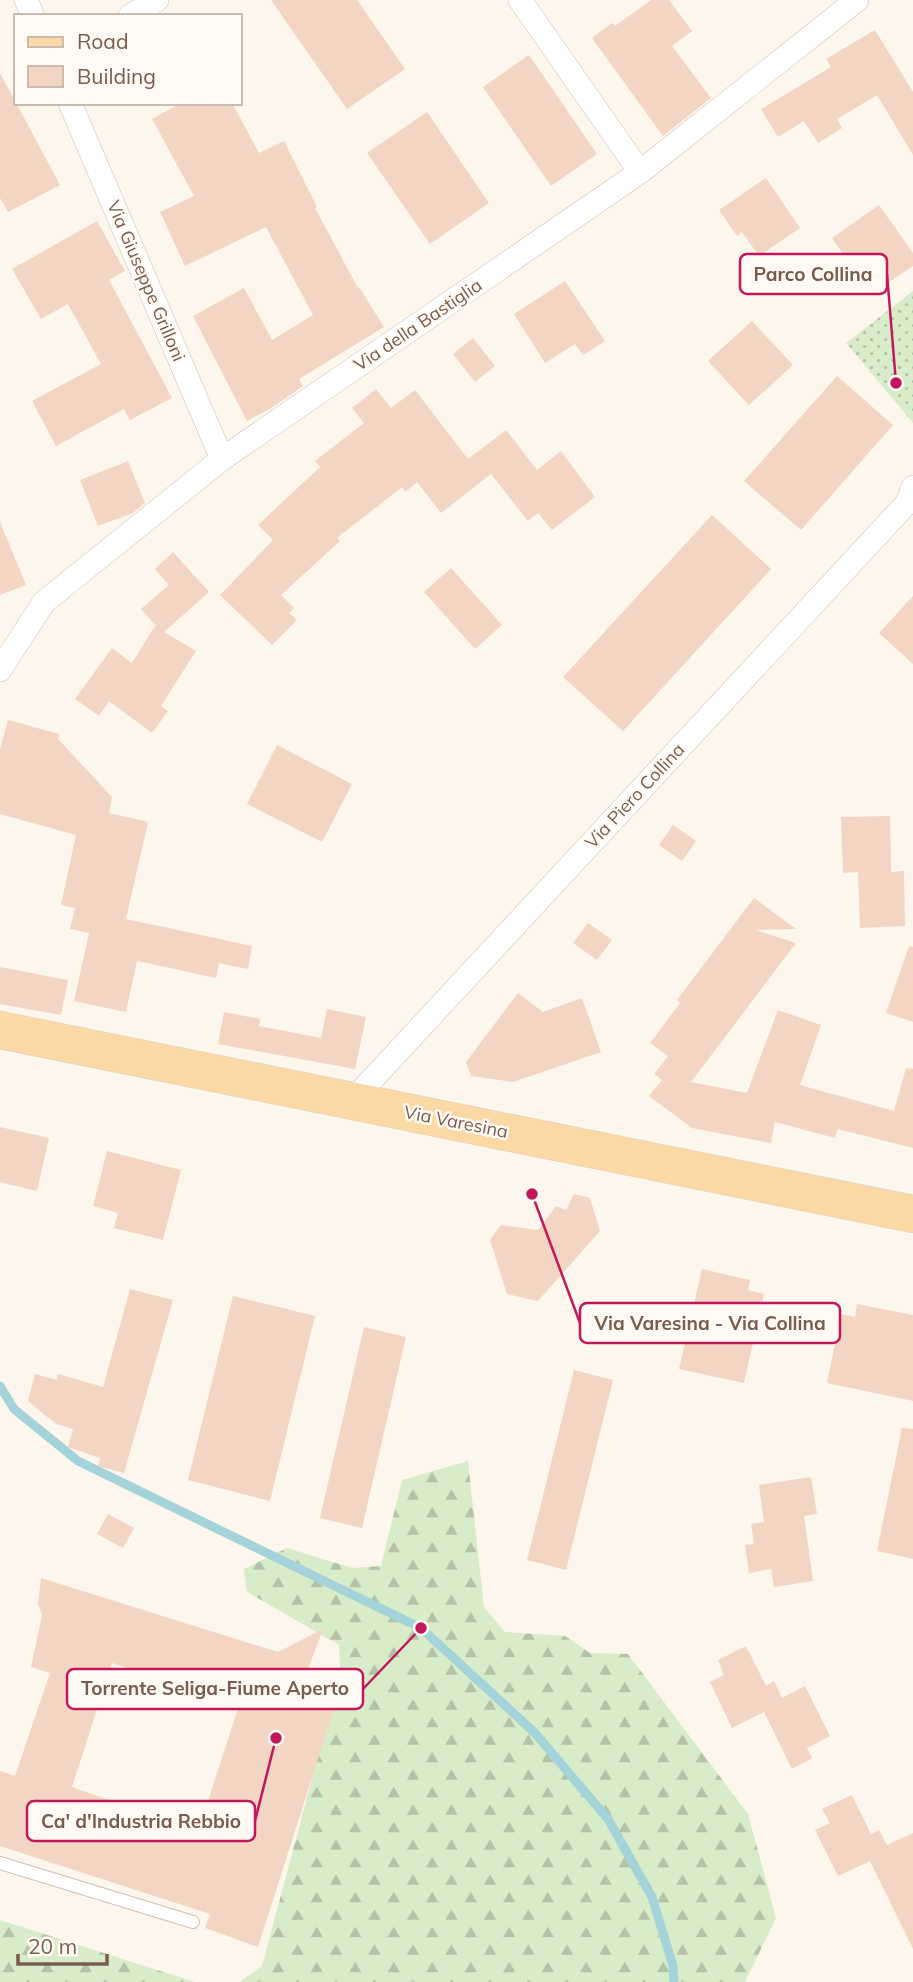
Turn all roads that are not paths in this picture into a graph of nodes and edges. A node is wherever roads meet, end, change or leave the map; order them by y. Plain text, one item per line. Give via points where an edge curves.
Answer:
1 (158, 0) edge
2 (520, 0) edge
3 (843, 4) edge
4 (134, 14) edge
5 (72, 105) edge
6 (640, 172) junction
7 (222, 459) junction
8 (913, 487) edge
9 (0, 670) edge
10 (0, 1030) edge
11 (352, 1101) junction
12 (913, 1214) edge
13 (0, 1863) edge
14 (193, 1922) dead end

1 - 4 street
2 - 6 street
3 - 6 street, Via della Bastiglia
5 - 7 street, Via Giuseppe Grilloni
6 - 7 street, Via della Bastiglia
7 - 9 street, Via della Bastiglia via 44,602
8 - 11 street, Via Piero Collina via 907,503
10 - 11 main road, Via Varesina
11 - 12 main road, Via Varesina
13 - 14 lane

